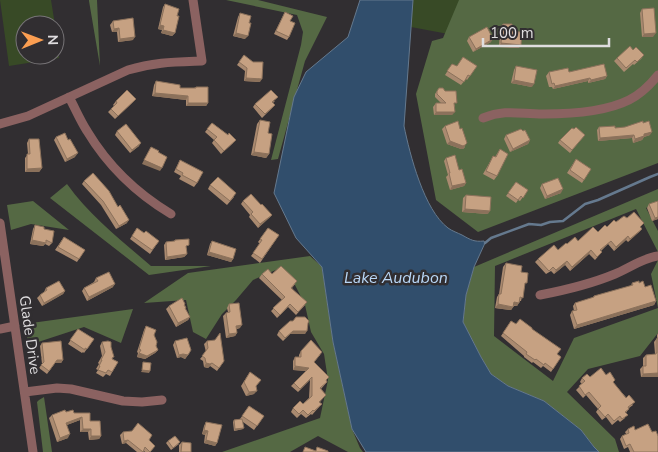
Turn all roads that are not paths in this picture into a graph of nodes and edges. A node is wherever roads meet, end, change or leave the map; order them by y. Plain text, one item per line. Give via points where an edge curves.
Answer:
1 (193, 0) edge
2 (658, 75) edge
3 (69, 97) junction
4 (483, 118) dead end
5 (0, 124) edge
6 (171, 214) dead end
7 (0, 222) edge
8 (658, 256) edge
9 (540, 296) dead end
10 (15, 326) junction
11 (0, 329) edge
12 (25, 392) junction
13 (162, 400) dead end
14 (33, 452) edge

1 - 3 street via 202,62 143,65
2 - 4 street via 641,93 617,105 568,113 504,112
3 - 5 street via 28,116
3 - 6 street via 86,130 112,166 143,195
7 - 10 street, Glade Drive
8 - 9 street via 597,281
10 - 11 street
10 - 12 street, Glade Drive
12 - 13 street via 57,388 123,401
12 - 14 street, Glade Drive

